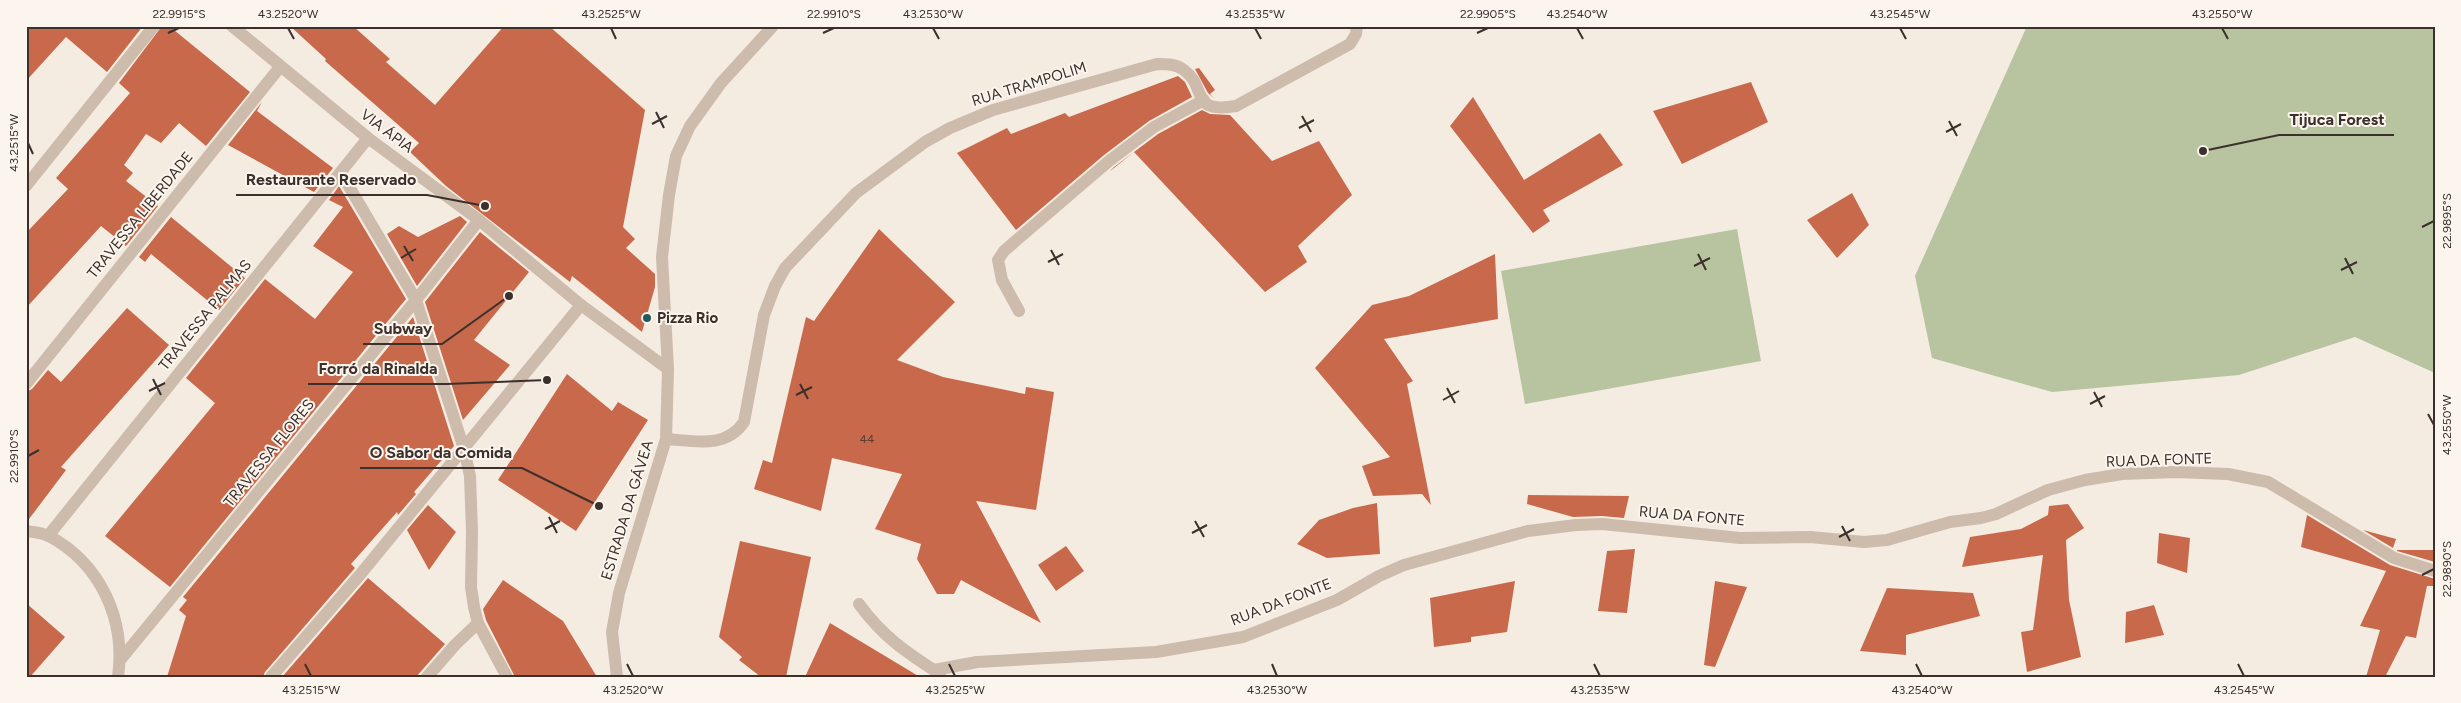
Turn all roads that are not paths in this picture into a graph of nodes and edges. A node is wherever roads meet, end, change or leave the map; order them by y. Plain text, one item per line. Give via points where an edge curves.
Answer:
1 (154, 26) edge
2 (232, 26) edge
3 (773, 26) edge
4 (1357, 26) edge
5 (280, 67) junction
6 (1204, 100) junction
7 (368, 138) junction
8 (341, 172) junction
9 (26, 186) edge
10 (479, 220) junction
11 (416, 300) junction
12 (581, 305) junction
13 (1019, 311) dead end
14 (668, 369) junction
15 (26, 384) edge
16 (666, 439) junction
17 (464, 449) junction
18 (26, 531) edge
19 (48, 536) junction
20 (2435, 571) edge
21 (859, 604) dead end
22 (478, 623) junction
23 (121, 659) junction
24 (939, 674) edge
25 (613, 675) edge
26 (118, 677) edge
27 (272, 677) edge
28 (427, 677) edge
29 (507, 677) edge

1 - 9 street
2 - 5 street, VIA ÁPIA
3 - 14 street, ESTRADA DA GÁVEA via 720,83 690,126 676,156 662,257
4 - 6 street via 1350,44 1245,103 1218,109
5 - 7 street, VIA ÁPIA
5 - 15 street, TRAVESSA LIBERDADE
6 - 13 street via 1154,127 1004,251 998,260 1002,280
6 - 16 street, RUA TRAMPOLIM via 1184,70 1157,64 993,110 925,142 856,193 785,268 764,315 744,422 738,431 717,442
7 - 8 street, TRAVESSA PALMAS
7 - 10 street, VIA ÁPIA
8 - 11 street
8 - 19 street, TRAVESSA PALMAS
10 - 11 street, TRAVESSA FLORES
10 - 12 street, VIA ÁPIA
11 - 17 street
11 - 23 street, TRAVESSA FLORES
12 - 14 street, VIA ÁPIA
12 - 17 street
14 - 16 street, ESTRADA DA GÁVEA
16 - 25 street, ESTRADA DA GÁVEA via 619,593 612,632
17 - 22 street via 470,476 471,587
17 - 27 street
18 - 19 street
19 - 23 street via 85,563 104,591 117,621
20 - 24 street, RUA DA FONTE via 2394,558 2268,482 2228,474 2122,474 2048,490 1981,518 1864,542 1810,537 1740,538 1602,524 1528,531 1404,565 1337,600 1243,637 1156,652 978,662
21 - 24 street via 890,640
22 - 28 street
22 - 29 street
23 - 26 street

